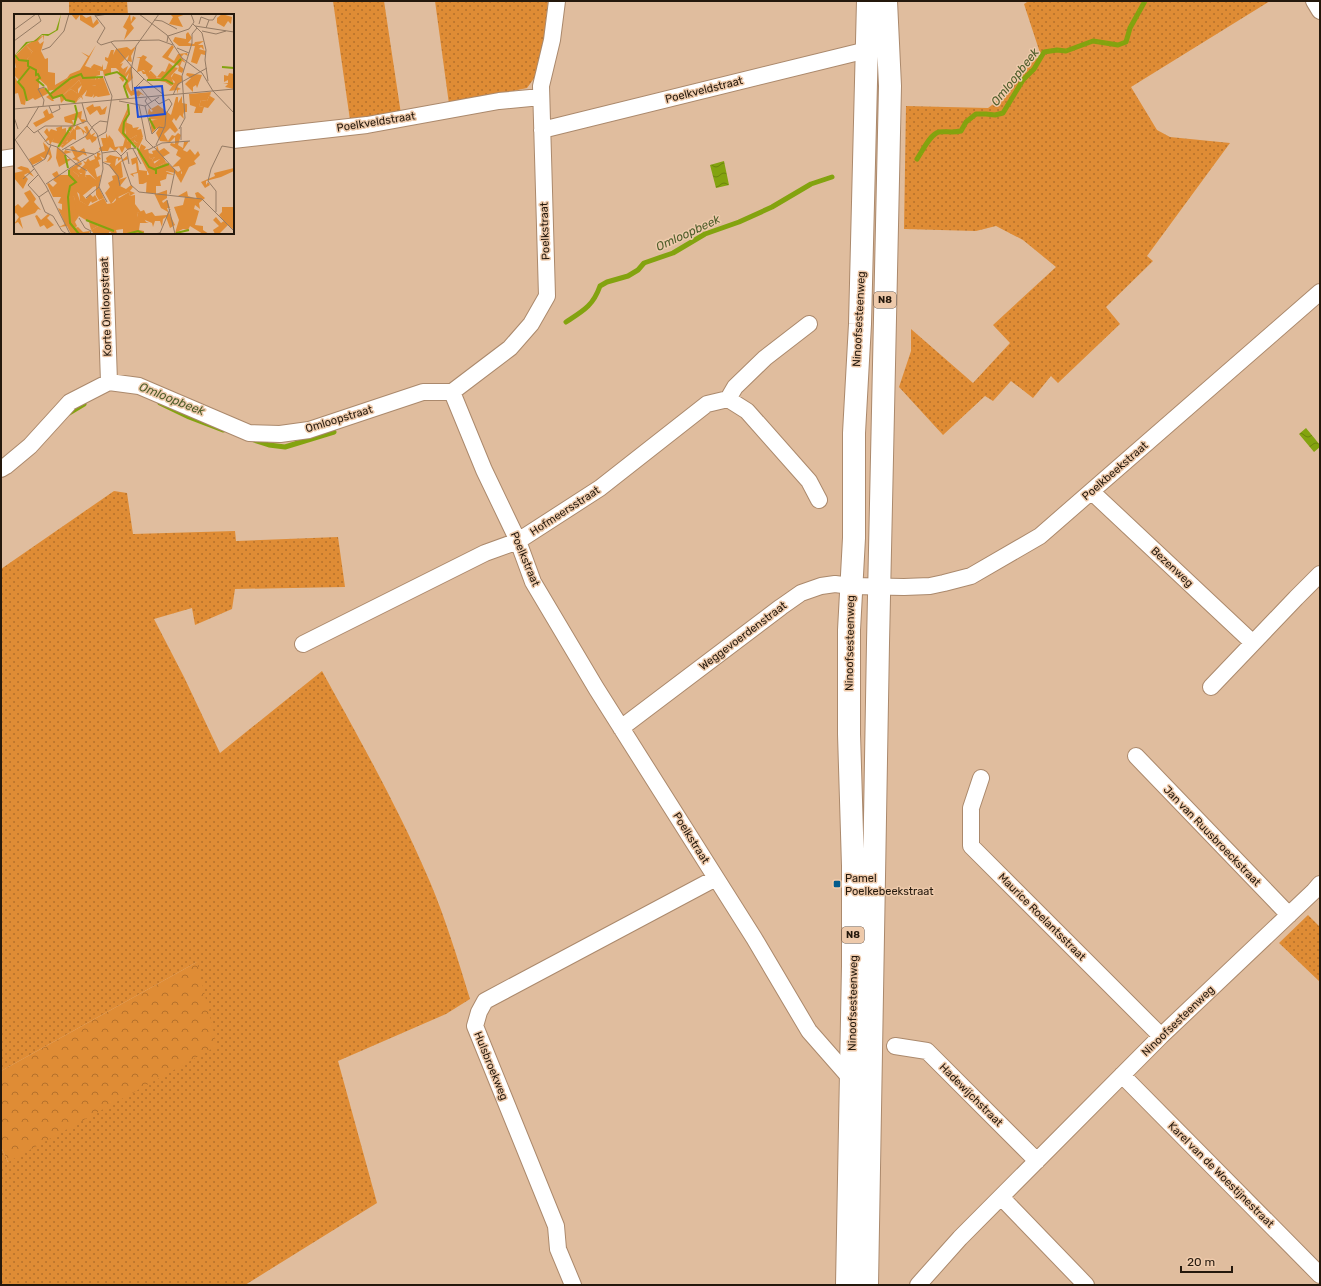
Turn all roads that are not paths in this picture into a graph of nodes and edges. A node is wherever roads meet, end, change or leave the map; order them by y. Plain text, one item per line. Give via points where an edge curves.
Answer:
1 (557, 1) edge
2 (868, 1) edge
3 (886, 1) edge
4 (1314, 1) edge
5 (1320, 10) edge
6 (867, 50) junction
7 (542, 97) junction
8 (542, 130) junction
9 (234, 140) edge
10 (14, 157) edge
11 (1, 159) edge
12 (104, 234) edge
13 (1320, 292) edge
14 (809, 324) dead end
15 (109, 382) junction
16 (452, 392) junction
17 (728, 400) junction
18 (1, 469) edge
19 (1092, 492) junction
20 (819, 500) dead end
21 (518, 541) junction
22 (1320, 574) edge
23 (851, 586) junction
24 (879, 587) junction
25 (1252, 643) junction
26 (303, 644) dead end
27 (1211, 687) dead end
28 (621, 728) junction
29 (1136, 756) dead end
30 (981, 778) dead end
31 (716, 878) junction
32 (1320, 884) edge
33 (1289, 915) junction
34 (1161, 1036) junction
35 (895, 1046) dead end
36 (1122, 1075) junction
37 (852, 1080) junction
38 (1037, 1161) junction
39 (1001, 1197) junction
40 (1320, 1275) edge
41 (573, 1285) edge
42 (847, 1285) edge
43 (867, 1285) edge
44 (918, 1285) edge
45 (1086, 1285) edge

1 - 7 street, Poelkstraat via 552,40 541,86
2 - 6 main road, Ninoofsesteenweg / N8
3 - 24 main road, Ninoofsesteenweg / N8 via 890,86
4 - 5 street
6 - 8 street, Poelkveldstraat
6 - 23 main road, Ninoofsesteenweg / N8
7 - 8 street, Poelkstraat
7 - 9 street, Poelkveldstraat via 500,101 367,125
8 - 16 street, Poelkstraat via 546,296 531,324 510,348
10 - 11 street
12 - 15 street, Korte Omloopstraat
13 - 19 street, Poelkbeekstraat
14 - 17 street via 765,358 735,387
15 - 16 street, Omloopstraat via 139,386 249,433 272,434 309,430 423,392
15 - 18 street via 70,402 30,446
16 - 21 street, Poelkstraat via 484,470
17 - 20 street via 747,411 809,480
17 - 21 street, Hofmeersstraat via 707,404 600,488
19 - 24 street, Poelkbeekstraat via 1040,536 971,576 930,586
19 - 25 street, Bezenweg
21 - 26 street, Hofmeersstraat via 485,553
21 - 28 street, Poelkstraat via 534,582
22 - 25 street
23 - 24 street, Weggevoerdenstraat
23 - 28 street, Weggevoerdenstraat via 835,584 801,593
23 - 37 main road, Ninoofsesteenweg / N8 via 849,734 854,866
24 - 43 main road, Ninoofsesteenweg / N8
25 - 27 street
28 - 31 street, Poelkstraat
29 - 33 street, Jan van Ruusbroeckstraat
30 - 34 street, Maurice Roelantsstraat via 971,808 971,846
31 - 37 street, Poelkstraat via 809,1031
31 - 41 street, Hulsbroekweg via 485,1002 479,1012 475,1026 556,1226 558,1249
32 - 33 street, Ninoofsesteenweg
33 - 34 street, Ninoofsesteenweg
34 - 36 street, Ninoofsesteenweg
35 - 38 street, Hadewijchstraat via 927,1051
36 - 38 street, Ninoofsesteenweg
36 - 40 street, Karel van de Woestijnestraat
37 - 42 main road, Ninoofsesteenweg / N8
38 - 39 street, Ninoofsesteenweg
39 - 44 street, Ninoofsesteenweg
39 - 45 street

